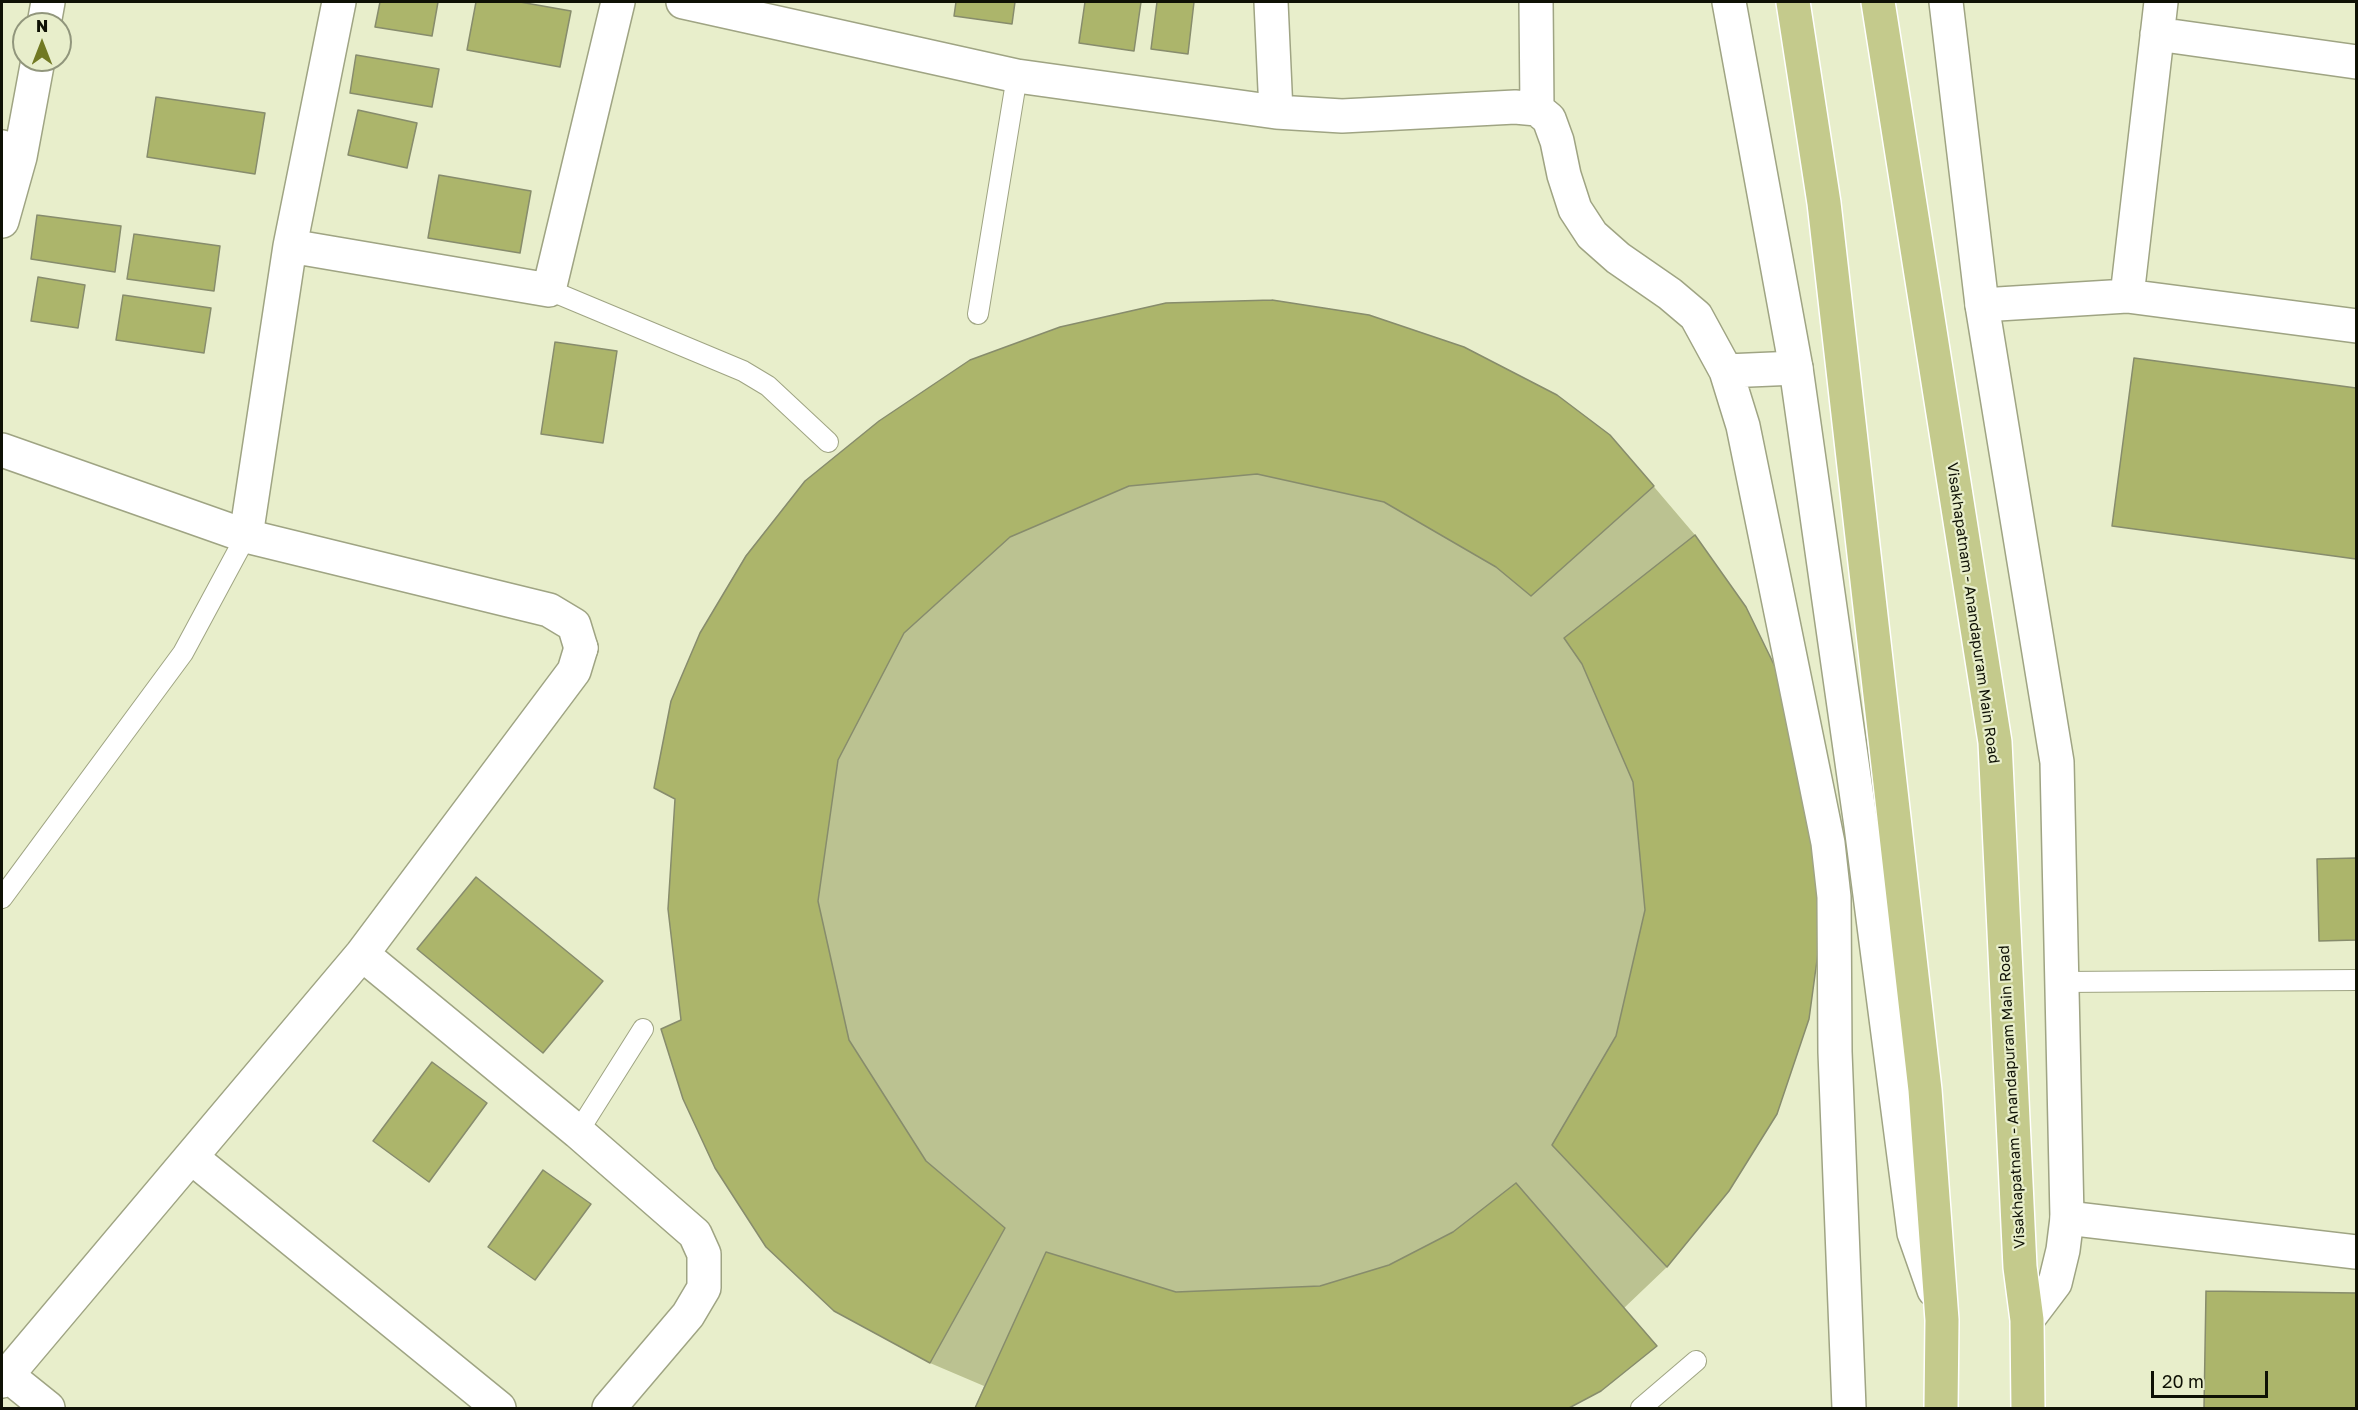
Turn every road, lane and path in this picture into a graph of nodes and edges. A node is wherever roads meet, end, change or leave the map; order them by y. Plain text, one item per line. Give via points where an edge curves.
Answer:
1 (339, 2) edge
2 (618, 2) edge
3 (683, 2) edge
4 (1271, 2) edge
5 (1536, 2) edge
6 (1729, 2) edge
7 (1793, 2) edge
8 (1878, 2) edge
9 (1946, 2) edge
10 (2161, 2) edge
11 (2157, 34) junction
12 (2356, 62) edge
13 (34, 72) edge
14 (1017, 76) junction
15 (1537, 109) junction
16 (1276, 112) junction
17 (11, 152) edge
18 (2, 221) edge
19 (290, 246) junction
20 (549, 290) junction
21 (2127, 296) junction
22 (1982, 305) junction
23 (978, 314) dead end
24 (2356, 326) edge
25 (1797, 368) junction
26 (1726, 371) junction
27 (828, 442) dead end
28 (2, 450) edge
29 (246, 536) junction
30 (2, 898) edge
31 (362, 954) junction
32 (2356, 980) edge
33 (2062, 982) junction
34 (643, 1029) dead end
35 (578, 1132) junction
36 (191, 1157) junction
37 (2067, 1218) junction
38 (2356, 1252) edge
39 (1942, 1320) junction
40 (2028, 1320) junction
41 (1696, 1361) dead end
42 (4, 1378) edge
43 (48, 1408) edge
44 (499, 1408) edge
45 (609, 1408) edge
46 (1641, 1408) edge
47 (1849, 1408) edge
48 (1941, 1408) edge
49 (2028, 1408) edge

1 - 19 street
2 - 20 street
3 - 14 street
4 - 16 street
5 - 15 street
6 - 25 street
7 - 39 main road via 1824,203 1925,1090
8 - 40 main road, Visakhapatnam - Anandapuram Main Road via 1995,742 2020,1267
9 - 22 street
10 - 11 street
11 - 12 street
11 - 21 street
13 - 17 street
14 - 16 street
14 - 23 lane
15 - 16 street via 1342,116
15 - 26 street via 1549,119 1575,209 1592,235 1696,316
17 - 18 street
19 - 20 street
19 - 29 street
20 - 27 lane via 743,371 768,386
21 - 22 street
21 - 24 street
22 - 33 street via 2057,762
25 - 26 street
25 - 39 street via 1914,1233
26 - 47 street via 1743,426 1828,843 1834,897 1835,1052
28 - 29 street
29 - 30 lane via 183,653
29 - 31 street via 549,610 574,625 581,648 574,671
31 - 35 street
31 - 36 street
32 - 33 lane
33 - 37 street
34 - 35 lane
35 - 45 street via 696,1234 704,1254 704,1288 688,1315
36 - 42 street
36 - 44 street
37 - 38 street
37 - 40 street via 2055,1283
39 - 48 main road
40 - 49 main road, Visakhapatnam - Anandapuram Main Road
41 - 46 lane
42 - 43 street

